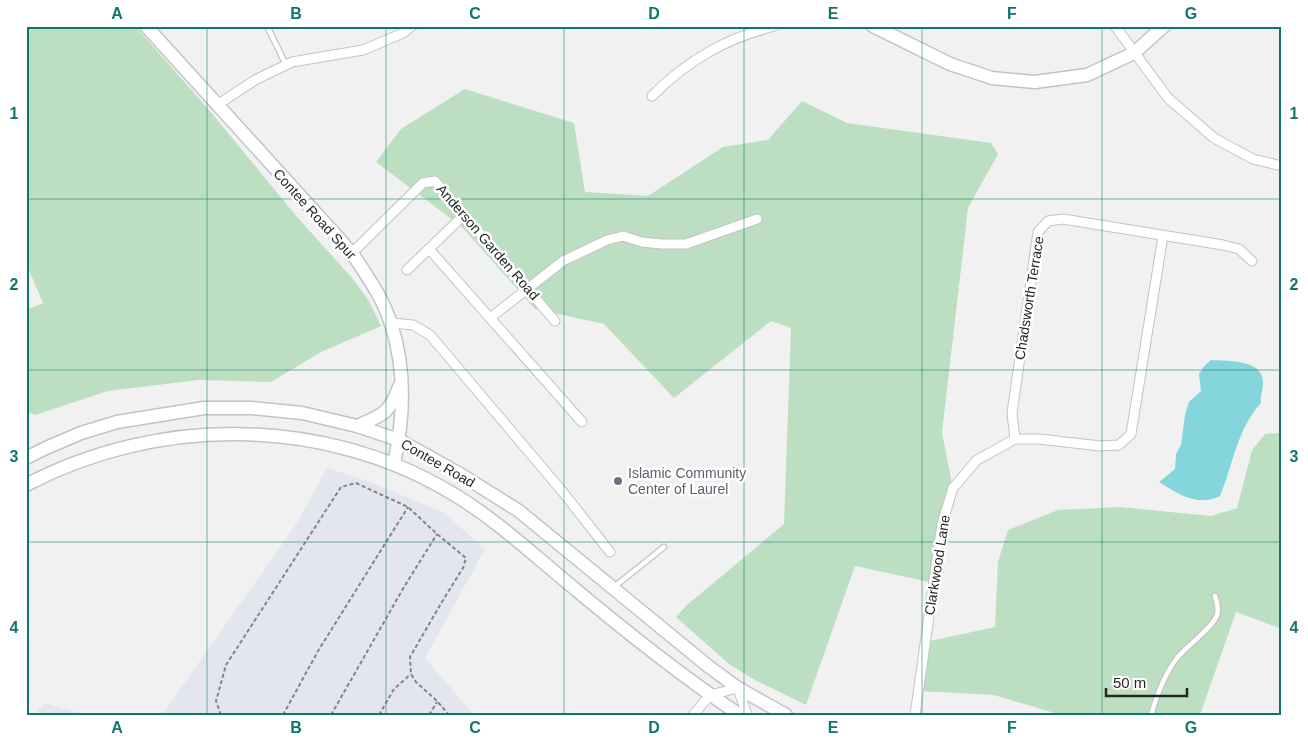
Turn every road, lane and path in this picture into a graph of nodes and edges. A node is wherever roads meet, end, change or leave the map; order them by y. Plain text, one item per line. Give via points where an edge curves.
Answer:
1 (146, 26) edge
2 (267, 26) edge
3 (412, 26) edge
4 (775, 26) edge
5 (873, 26) edge
6 (1115, 26) edge
7 (1164, 26) edge
8 (1134, 53) junction
9 (286, 65) junction
10 (652, 96) dead end
11 (217, 105) junction
12 (1282, 166) edge
13 (464, 215) junction
14 (756, 219) dead end
15 (1163, 236) junction
16 (429, 249) junction
17 (352, 253) junction
18 (1252, 261) dead end
19 (407, 270) dead end
20 (528, 289) junction
21 (490, 318) junction
22 (555, 320) dead end
23 (391, 323) junction
24 (402, 380) junction
25 (582, 422) dead end
26 (357, 426) junction
27 (1015, 439) junction
28 (399, 440) junction
29 (26, 458) edge
30 (394, 464) junction
31 (26, 485) edge
32 (408, 506) junction
33 (437, 534) junction
34 (664, 547) dead end
35 (610, 552) dead end
36 (613, 588) junction
37 (1215, 596) dead end
38 (411, 674) junction
39 (738, 688) junction
40 (710, 695) junction
41 (438, 701) junction
42 (221, 715) edge
43 (283, 715) edge
44 (331, 715) edge
45 (379, 715) edge
46 (429, 715) edge
47 (449, 715) edge
48 (693, 715) edge
49 (740, 715) edge
50 (747, 715) edge
51 (786, 715) edge
52 (915, 715) edge
53 (1151, 715) edge

1 - 11 street, Contee Road Spur
2 - 9 lane
3 - 9 street via 363,50
4 - 10 street via 731,40 705,53
5 - 8 street via 950,64 992,78 1035,82 1088,75
6 - 8 street
7 - 8 street
8 - 12 street via 1168,98 1214,138 1253,158
9 - 11 street via 255,80
11 - 17 street, Contee Road Spur
13 - 16 street
13 - 17 street, Anderson Garden Road via 435,181 423,183
13 - 20 street, Anderson Garden Road
14 - 20 street via 686,244 642,242 623,236 607,240 563,261
15 - 18 street, Chadsworth Terrace via 1239,249
15 - 27 street, Clarkwood Lane via 1131,434 1119,446
15 - 27 street, Chadsworth Terrace via 1063,219 1048,221 1038,232 1012,413
16 - 19 street
16 - 21 street
17 - 23 street, Contee Road Spur via 375,288
20 - 21 street
20 - 22 street, Anderson Garden Road
21 - 25 street
23 - 24 street, Contee Road Spur
23 - 35 street via 413,325 430,335
24 - 26 street via 392,404 380,416
24 - 28 street, Contee Road Spur
26 - 28 street, Contee Road
26 - 29 street, Contee Road via 302,413 204,408 117,422
27 - 52 street, Clarkwood Lane via 977,460 953,488 942,524
28 - 30 street, Contee Road Spur
28 - 36 street, Contee Road via 518,511
30 - 31 street, Contee Road via 304,439 226,433 170,438 120,448 51,472
30 - 40 street, Contee Road via 451,492 510,534 676,671
32 - 33 path
32 - 42 path via 356,483 341,488 226,665 216,702
32 - 43 path via 318,651
33 - 38 path via 466,558 410,657
33 - 44 path
34 - 36 lane
36 - 39 street, Contee Road
37 - 53 lane via 1216,618 1170,668
38 - 41 path
38 - 45 path via 394,690
39 - 40 street
39 - 50 street
39 - 51 street, Contee Road
40 - 48 street
40 - 49 street, Contee Road
41 - 46 path
41 - 47 path

